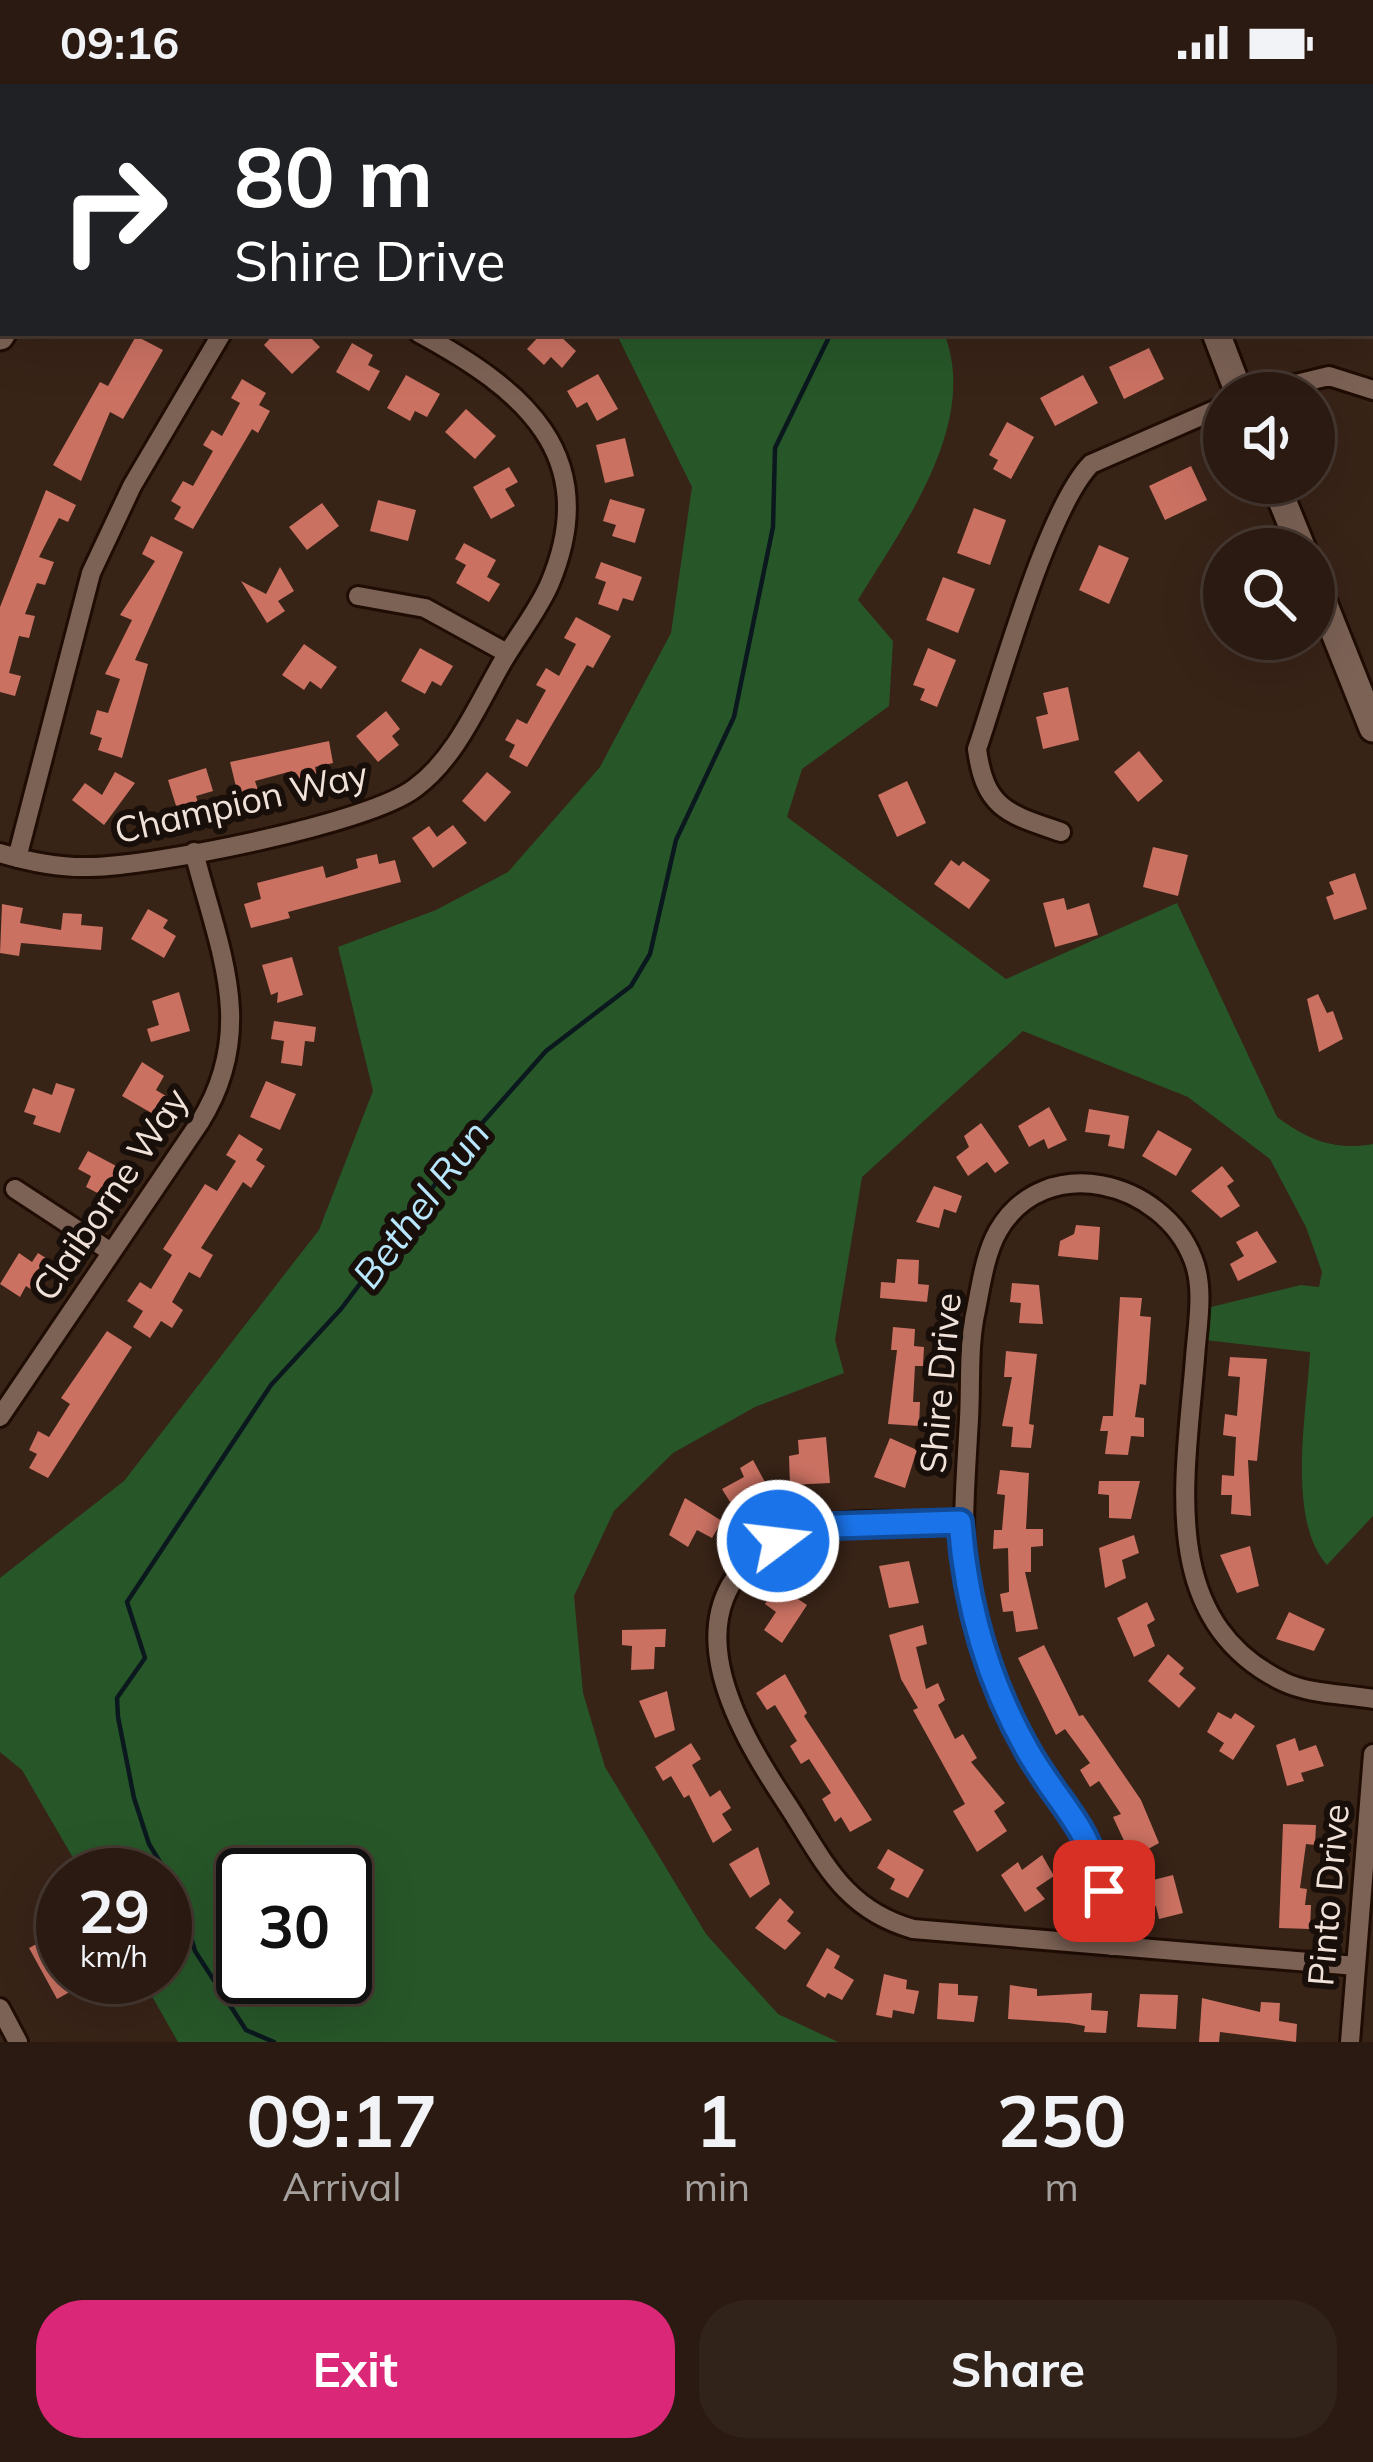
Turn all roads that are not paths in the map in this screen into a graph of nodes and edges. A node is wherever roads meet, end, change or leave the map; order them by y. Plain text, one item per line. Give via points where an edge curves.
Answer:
1 (220, 336) edge
2 (425, 336) edge
3 (1217, 336) edge
4 (1231, 372) edge
5 (1335, 378) edge
6 (1373, 390) edge
7 (1203, 415) edge
8 (358, 596) dead end
9 (1335, 633) edge
10 (507, 653) junction
11 (1373, 728) edge
12 (1061, 832) dead end
13 (194, 853) junction
14 (8, 856) edge
15 (15, 1189) dead end
16 (111, 1252) junction
17 (0, 1417) edge
18 (960, 1522) junction
19 (1373, 1699) edge
20 (1373, 1754) edge
21 (1112, 1946) junction
22 (1356, 1966) junction
23 (0, 2008) edge
24 (17, 2042) edge
25 (1350, 2042) edge

1 - 14 street, Champion Way via 97,558
2 - 10 street, Champion Way via 519,396 561,471 565,515 556,564
3 - 4 main road
5 - 6 street
7 - 12 street via 1091,464 1059,515 976,749 982,784 1008,814
8 - 10 street via 425,608
9 - 11 main road
10 - 13 street, Champion Way via 454,745 404,796
13 - 14 street, Champion Way via 88,867
13 - 16 street, Claiborne Way via 230,1002 230,1057 214,1100
15 - 16 street
16 - 17 street, Claiborne Way
18 - 19 street, Shire Drive via 974,1317 998,1230 1053,1187 1119,1186 1179,1233 1195,1263 1184,1507 1193,1582 1206,1611 1224,1637 1287,1684
18 - 21 street, Shire Drive via 972,1620 988,1666 1031,1756 1092,1845
18 - 21 street via 835,1526 778,1541 754,1559 723,1604 722,1688 799,1823 846,1894 871,1914 913,1929
20 - 22 street, Pinto Drive
21 - 22 street
22 - 25 street, Pinto Drive
23 - 24 street

